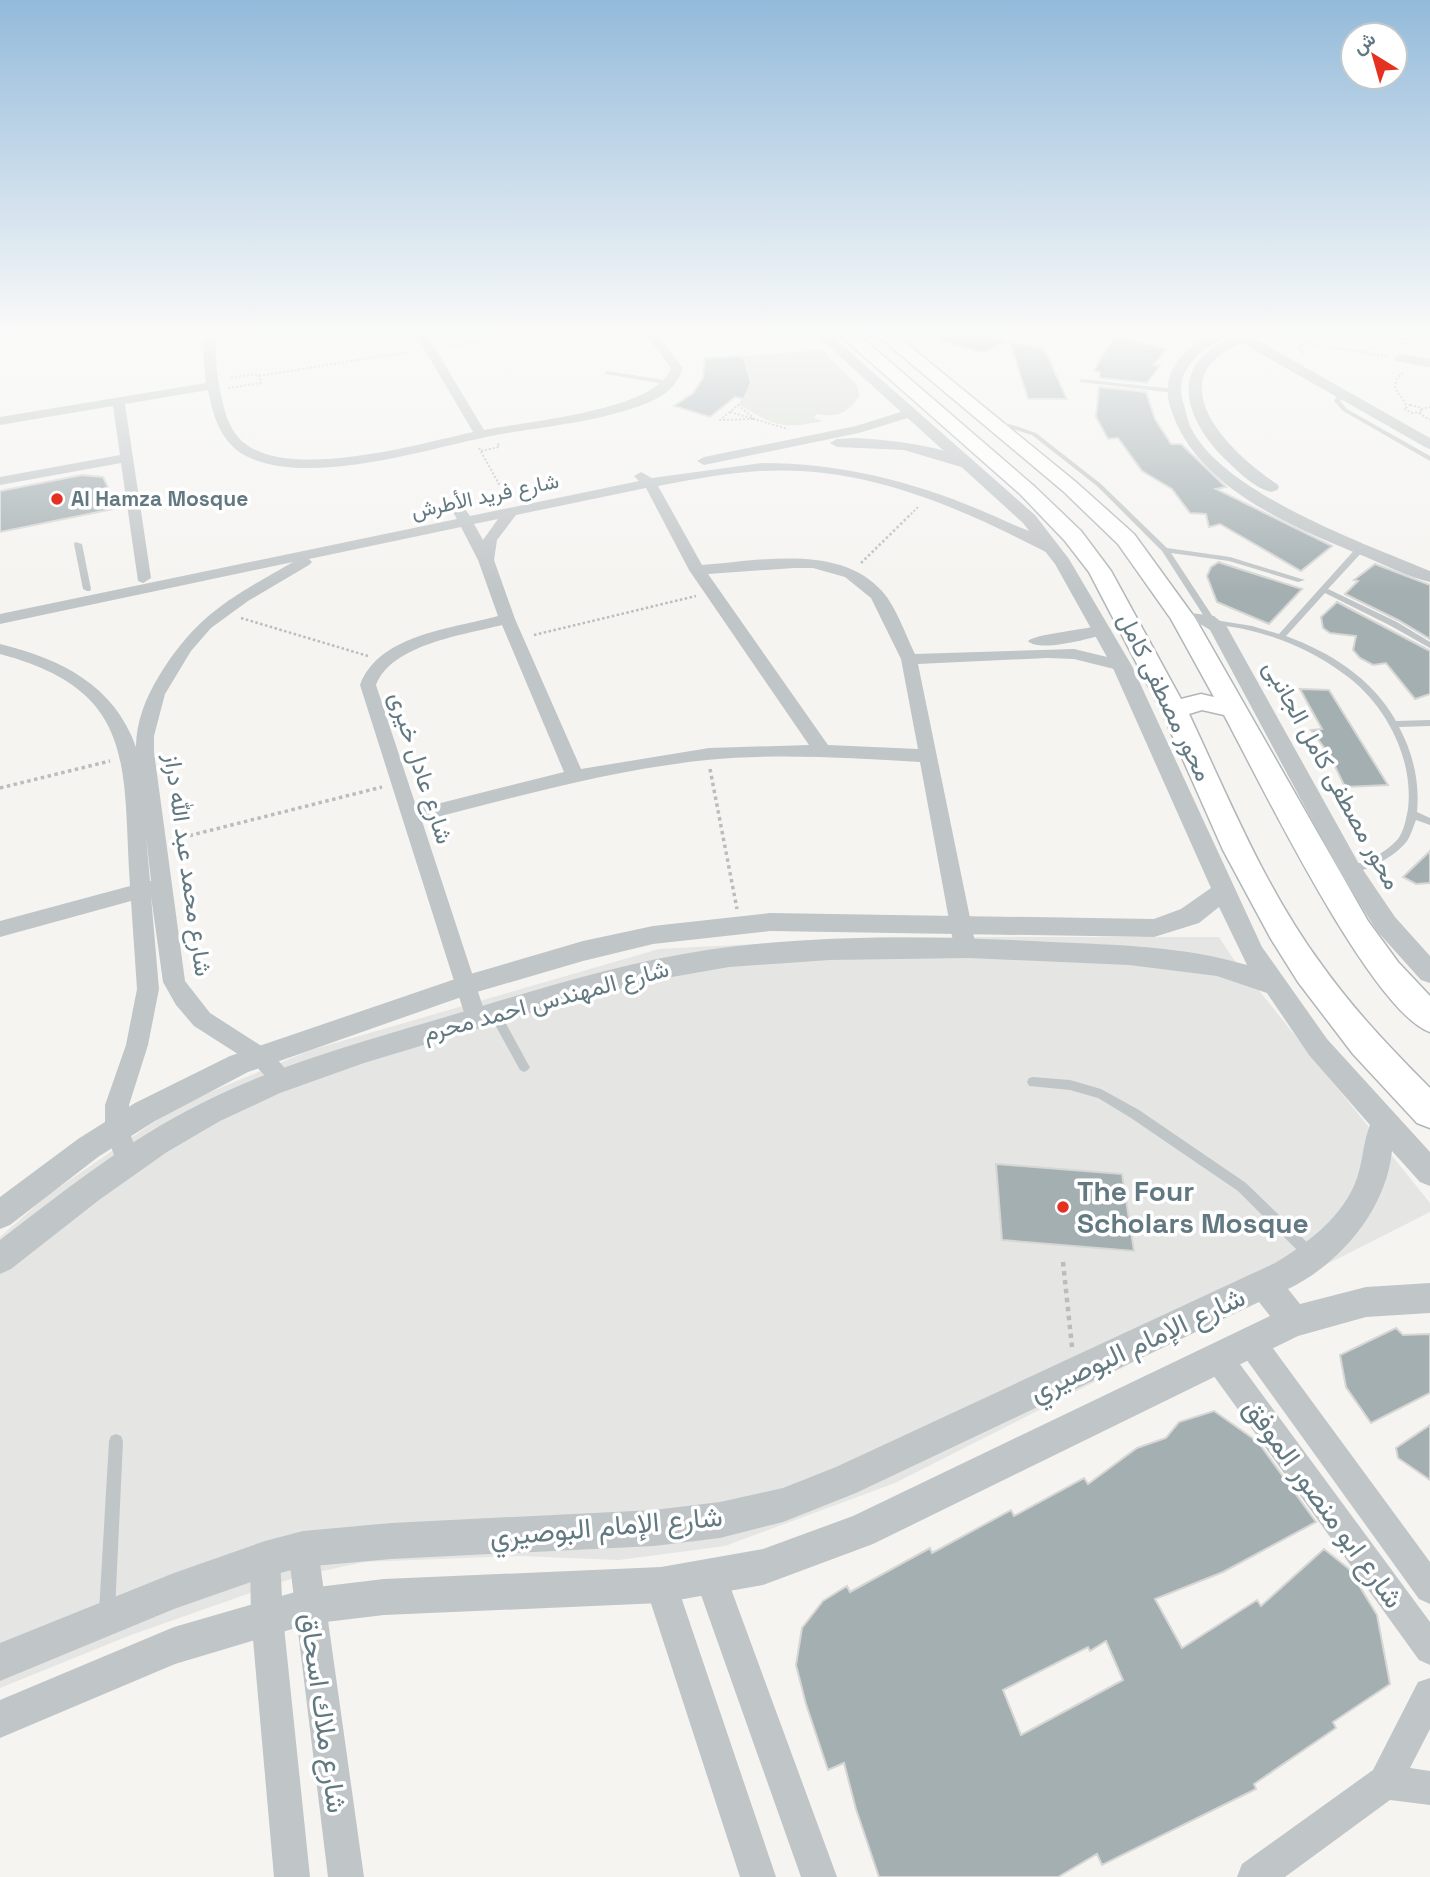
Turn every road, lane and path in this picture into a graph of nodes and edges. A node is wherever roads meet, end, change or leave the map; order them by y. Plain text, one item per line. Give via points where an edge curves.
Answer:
1 (25, 418) edge
2 (121, 418) edge
3 (224, 418) edge
4 (467, 418) edge
5 (567, 418) edge
6 (723, 418) edge
7 (750, 418) edge
8 (895, 418) edge
9 (916, 418) edge
10 (930, 418) edge
11 (986, 418) edge
12 (1178, 418) edge
13 (1202, 418) edge
14 (1358, 418) edge
15 (1381, 418) edge
16 (1399, 418) edge
17 (755, 419) joint
18 (0, 421) edge
19 (993, 423) junction
20 (1430, 433) edge
21 (477, 436) junction
22 (1430, 444) edge
23 (126, 458) junction
24 (1430, 459) edge
25 (979, 466) junction
26 (712, 472) junction
27 (643, 479) junction
28 (0, 481) edge
29 (616, 485) junction
30 (500, 486) dead end
31 (1283, 493) dead end
32 (930, 494) junction
33 (511, 512) junction
34 (665, 515) junction
35 (462, 517) junction
36 (1332, 518) dead end
37 (78, 544) dead end
38 (1361, 548) junction
39 (1053, 550) junction
40 (1165, 550) junction
41 (320, 552) junction
42 (486, 560) junction
43 (1430, 562) edge
44 (697, 570) junction
45 (850, 574) junction
46 (1430, 577) edge
47 (143, 578) junction
48 (1301, 580) dead end
49 (87, 589) junction
50 (1324, 590) junction
51 (712, 592) junction
52 (42, 604) junction
53 (0, 607) edge
54 (1183, 618) junction
55 (0, 619) edge
56 (507, 619) junction
57 (244, 620) dead end
58 (1212, 622) junction
59 (1103, 630) junction
60 (1281, 637) junction
61 (516, 639) junction
62 (1430, 646) edge
63 (0, 649) edge
64 (906, 652) junction
65 (383, 661) junction
66 (1151, 663) junction
67 (1122, 666) junction
68 (1191, 668) junction
69 (1233, 709) junction
70 (1174, 710) junction
71 (1430, 723) edge
72 (1396, 724) junction
73 (822, 750) junction
74 (137, 754) junction
75 (707, 754) junction
76 (928, 756) junction
77 (575, 777) junction
78 (399, 783) junction
79 (0, 788) edge
80 (1414, 815) junction
81 (411, 817) junction
82 (1430, 822) edge
83 (157, 844) junction
84 (1350, 870) junction
85 (151, 888) junction
86 (1222, 892) junction
87 (740, 925) junction
88 (0, 929) edge
89 (963, 935) junction
90 (1430, 973) edge
91 (174, 982) junction
92 (467, 985) junction
93 (1273, 985) junction
94 (148, 989) junction
95 (485, 1016) junction
96 (1430, 1018) edge
97 (261, 1056) junction
98 (524, 1067) dead end
99 (283, 1080) junction
100 (1033, 1082) dead end
101 (1430, 1112) edge
102 (1385, 1122) junction
103 (117, 1130) junction
104 (128, 1161) junction
105 (1430, 1173) edge
106 (0, 1215) edge
107 (1312, 1257) junction
108 (0, 1259) edge
109 (1063, 1262) dead end
110 (1264, 1284) junction
111 (1430, 1298) edge
112 (1294, 1321) junction
113 (1251, 1342) junction
114 (1218, 1358) junction
115 (1075, 1373) junction
116 (116, 1441) dead end
117 (303, 1549) junction
118 (265, 1559) junction
119 (711, 1578) junction
120 (662, 1585) junction
121 (1430, 1588) edge
122 (309, 1605) junction
123 (267, 1617) junction
124 (107, 1618) junction
125 (1430, 1649) edge
126 (0, 1662) edge
127 (1430, 1694) edge
128 (0, 1719) edge
129 (1385, 1782) junction
130 (1430, 1788) edge
131 (292, 1877) edge
132 (346, 1877) edge
133 (758, 1877) edge
134 (819, 1877) edge
135 (1255, 1877) edge

1 - 18 street
2 - 23 street
3 - 21 street via 228,433 249,453 278,462 324,464
4 - 21 street
5 - 21 street
6 - 17 path via 720,420
7 - 17 path
8 - 27 street, شارع فريد الأطرش
9 - 25 street
10 - 25 main road, محور مصطفى كامل
11 - 19 main road, محور مصطفى كامل
12 - 38 street via 1201,454 1223,476
13 - 31 street via 1224,452 1247,473
14 - 24 lane
15 - 22 street
16 - 20 street
19 - 40 lane via 1038,436 1100,485
19 - 54 main road, محور مصطفى كامل via 1100,512 1126,539
21 - 30 path
23 - 28 street
23 - 47 street
25 - 26 street via 932,451 857,442 791,450
25 - 39 street
25 - 66 main road, محور مصطفى كامل via 1052,514 1101,571
26 - 27 street, شارع فريد الأطرش
26 - 32 street, شارع فريد الأطرش via 764,467 821,469 876,478
27 - 29 street, شارع فريد الأطرش
27 - 34 street
29 - 33 street, شارع فريد الأطرش
29 - 34 street
29 - 35 street, شارع فريد الأطرش
32 - 39 street, شارع فريد الأطرش
32 - 45 path
33 - 35 street, شارع فريد الأطرش
33 - 42 street via 490,540
34 - 44 street
35 - 41 street, شارع فريد الأطرش
35 - 42 street
35 - 47 street, شارع فريد الأطرش
36 - 43 street
37 - 49 lane
38 - 46 street
38 - 50 lane
39 - 59 street
40 - 48 lane via 1230,559
40 - 58 lane
41 - 52 street, شارع فريد الأطرش
41 - 74 street, شارع محمد عبد الله دراز via 222,612 184,648 156,694
42 - 56 street
44 - 45 street via 794,563
44 - 51 street
45 - 64 street via 878,596
47 - 49 street, شارع فريد الأطرش
49 - 52 street, شارع فريد الأطرش
50 - 60 lane
50 - 62 lane
51 - 61 path
51 - 73 street
52 - 53 street, شارع فريد الأطرش
52 - 55 street, شارع فريد الأطرش
54 - 58 street
54 - 68 main road, محور مصطفى كامل
56 - 61 street
56 - 65 street, شارع عادل خيرى via 410,647
57 - 65 path
58 - 60 lane
58 - 84 street, محور مصطفى كامل الجانبى via 1239,662
59 - 64 street via 1058,639
59 - 67 street
60 - 72 lane via 1350,674 1377,698
61 - 77 street
63 - 74 street, شارع محمد عبد الله دراز via 36,657 90,688
64 - 67 street via 1074,654
64 - 76 street
65 - 78 street, شارع عادل خيرى via 368,685
66 - 68 main road via 1169,671
66 - 70 main road, محور مصطفى كامل
67 - 86 street
68 - 69 main road, محور مصطفى كامل
69 - 70 main road via 1200,702
69 - 96 main road, محور مصطفى كامل via 1357,930
70 - 101 main road, محور مصطفى كامل via 1238,850 1308,973 1365,1044
71 - 72 lane
72 - 80 lane via 1412,769
73 - 75 street
73 - 76 street
74 - 79 path
74 - 83 street, شارع محمد عبد الله دراز
74 - 85 street, شارع محمد عبد الله دراز
75 - 77 street
75 - 87 path
76 - 89 street
77 - 81 street
78 - 81 street, شارع عادل خيرى
78 - 83 path
80 - 82 lane
80 - 84 lane via 1394,848 1382,858
81 - 92 street, شارع عادل خيرى
83 - 85 street, شارع محمد عبد الله دراز
84 - 90 street, محور مصطفى كامل الجانبى via 1386,924
85 - 88 street
85 - 91 street, شارع محمد عبد الله دراز
85 - 94 street, شارع محمد عبد الله دراز
86 - 89 street, شارع المهندس احمد محرم via 1190,916 1154,928
86 - 93 street
87 - 89 street, شارع المهندس احمد محرم via 836,921
87 - 92 street, شارع المهندس احمد محرم via 653,934
89 - 93 street, شارع المهندس احمد محرم via 1195,961
89 - 95 street, شارع المهندس احمد محرم via 690,963 557,993
91 - 94 street
91 - 97 street, شارع محمد عبد الله دراز via 199,1019
92 - 95 street, شارع عادل خيرى
92 - 97 street, شارع المهندس احمد محرم
93 - 102 street via 1318,1047
94 - 103 street, شارع محمد عبد الله دراز via 137,1045 117,1105
95 - 98 lane
95 - 99 street, شارع المهندس احمد محرم
97 - 99 street, شارع محمد عبد الله دراز
97 - 103 street, شارع المهندس احمد محرم via 202,1082
99 - 104 street, شارع المهندس احمد محرم via 219,1107
100 - 107 lane via 1101,1094 1135,1114 1242,1187
102 - 105 street
102 - 107 street, شارع الإمام البوصيري via 1363,1199 1339,1233
103 - 104 street
103 - 106 street, شارع المهندس احمد محرم
104 - 108 street, شارع المهندس احمد محرم
107 - 110 street, شارع الإمام البوصيري
109 - 115 path
110 - 112 street
110 - 115 street, شارع الإمام البوصيري
111 - 112 street, شارع الإمام البوصيري via 1366,1302
112 - 113 street, شارع الإمام البوصيري
113 - 114 street, شارع الإمام البوصيري
113 - 121 street, شارع ابو منصور الموفق
114 - 119 street, شارع الإمام البوصيري via 860,1531 763,1567
114 - 125 street, شارع ابو منصور الموفق
115 - 117 street, شارع الإمام البوصيري via 844,1481 783,1504 720,1520
116 - 124 lane
117 - 118 street, شارع الإمام البوصيري
117 - 122 street, شارع ملاك اسحاق
118 - 123 street, شارع ملاك اسحاق
118 - 124 street, شارع الإمام البوصيري
119 - 120 street, شارع الإمام البوصيري
119 - 134 street
120 - 122 street, شارع الإمام البوصيري via 384,1597
120 - 133 street
122 - 123 street, شارع الإمام البوصيري
122 - 132 street, شارع ملاك اسحاق
123 - 128 street, شارع الإمام البوصيري via 174,1646
123 - 131 street, شارع ملاك اسحاق
124 - 126 street, شارع الإمام البوصيري
127 - 129 street
129 - 130 street
129 - 135 street

